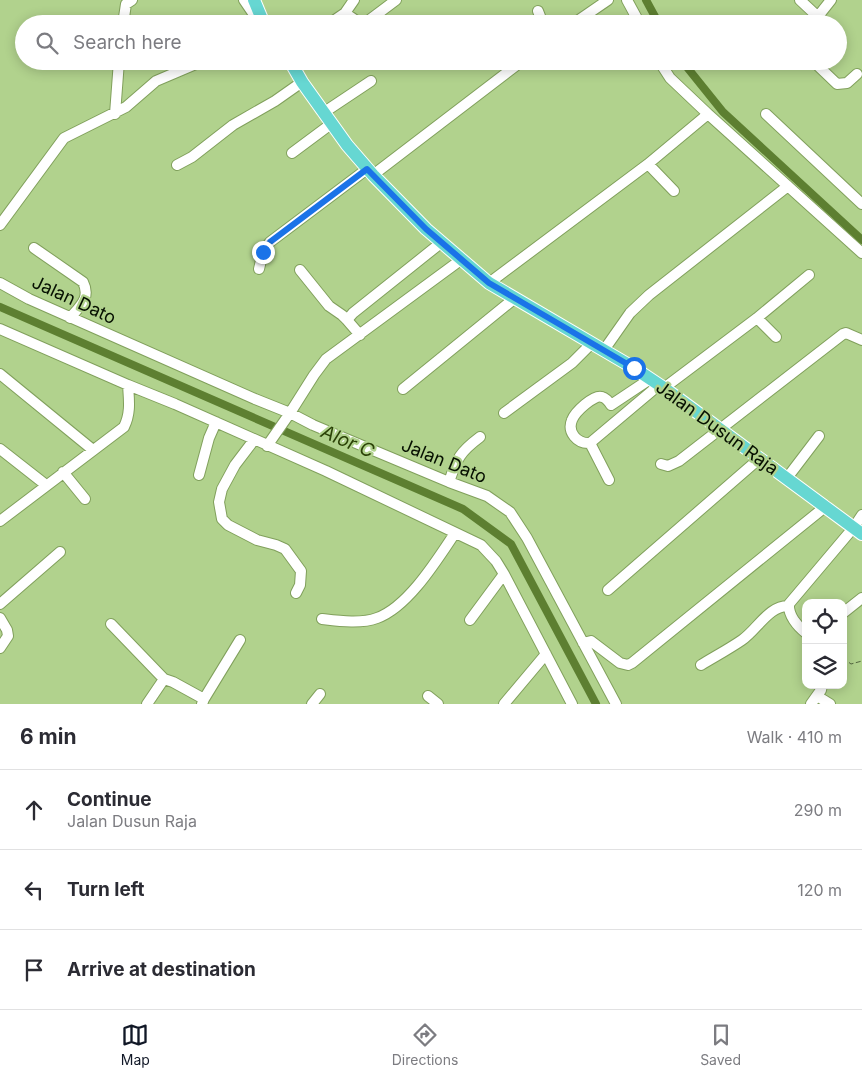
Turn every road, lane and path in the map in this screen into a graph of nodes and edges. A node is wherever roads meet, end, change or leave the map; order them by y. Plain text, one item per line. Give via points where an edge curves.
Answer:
1 (132, 0) edge
2 (244, 0) edge
3 (254, 0) edge
4 (354, 0) edge
5 (396, 0) edge
6 (608, 0) edge
7 (627, 0) edge
8 (800, 0) edge
9 (831, 0) edge
10 (538, 11) dead end
11 (345, 13) junction
12 (124, 15) edge
13 (256, 15) edge
14 (260, 15) edge
15 (342, 15) edge
16 (348, 15) edge
17 (375, 15) edge
18 (540, 15) edge
19 (586, 15) edge
20 (635, 15) edge
21 (811, 15) edge
22 (819, 15) edge
23 (118, 70) edge
24 (175, 70) edge
25 (295, 70) edge
26 (510, 70) edge
27 (664, 70) edge
28 (822, 70) edge
29 (858, 74) dead end
30 (302, 82) junction
31 (371, 82) dead end
32 (323, 113) junction
33 (115, 114) junction
34 (708, 114) junction
35 (766, 114) dead end
36 (331, 124) junction
37 (292, 152) dead end
38 (648, 164) junction
39 (177, 165) dead end
40 (370, 172) junction
41 (788, 186) junction
42 (674, 191) dead end
43 (862, 204) edge
44 (0, 225) edge
45 (442, 242) junction
46 (34, 248) dead end
47 (862, 253) edge
48 (462, 260) junction
49 (259, 269) dead end
50 (300, 270) dead end
51 (809, 276) dead end
52 (0, 283) edge
53 (489, 283) junction
54 (514, 298) junction
55 (70, 318) junction
56 (757, 318) junction
57 (347, 320) junction
58 (0, 329) edge
59 (360, 335) junction
60 (776, 337) dead end
61 (862, 340) edge
62 (592, 343) junction
63 (604, 350) junction
64 (0, 374) edge
65 (658, 384) junction
66 (128, 385) junction
67 (403, 389) dead end
68 (611, 405) junction
69 (504, 413) dead end
70 (289, 414) junction
71 (617, 420) junction
72 (216, 422) junction
73 (719, 429) junction
74 (819, 436) dead end
75 (480, 437) dead end
76 (254, 440) junction
77 (590, 443) junction
78 (268, 444) junction
79 (0, 449) edge
80 (93, 450) junction
81 (760, 458) junction
82 (661, 464) dead end
83 (63, 472) junction
84 (199, 475) dead end
85 (787, 478) junction
86 (609, 480) dead end
87 (449, 482) junction
88 (46, 485) junction
89 (84, 499) dead end
90 (826, 506) junction
91 (862, 516) edge
92 (0, 521) edge
93 (858, 531) edge
94 (455, 533) junction
95 (60, 552) dead end
96 (504, 574) junction
97 (608, 590) dead end
98 (296, 592) dead end
99 (862, 598) edge
100 (0, 604) edge
101 (789, 606) junction
102 (847, 610) edge
103 (0, 618) edge
104 (322, 619) dead end
105 (470, 620) dead end
106 (110, 624) dead end
107 (802, 628) edge
108 (240, 640) dead end
109 (583, 643) junction
110 (0, 648) edge
111 (546, 654) junction
112 (847, 661) edge
113 (862, 661) edge
114 (701, 665) dead end
115 (164, 679) junction
116 (320, 694) dead end
117 (428, 696) dead end
118 (814, 700) edge
119 (203, 702) edge
120 (147, 704) edge
121 (312, 704) edge
122 (438, 704) edge
123 (504, 704) edge
124 (572, 704) edge
125 (616, 704) edge
126 (830, 704) edge

1 - 12 street via 126,4
2 - 13 street
3 - 14 main road
4 - 11 street
5 - 17 street
6 - 19 street
7 - 20 street
8 - 21 street
9 - 22 street
10 - 18 street
11 - 15 street
11 - 16 street
23 - 33 street
24 - 33 street
25 - 30 main road, Jalan Dusun Raja
26 - 40 street
27 - 34 street
28 - 29 street via 837,84 847,83
30 - 32 main road, Jalan Dusun Raja
30 - 39 street
31 - 32 street
32 - 36 main road, Jalan Dusun Raja
33 - 44 street via 64,138
34 - 38 street
34 - 41 street
35 - 43 street
36 - 37 street
36 - 40 main road, Jalan Dusun Raja
38 - 42 street
38 - 53 street
40 - 45 main road, Jalan Dusun Raja
40 - 49 street via 270,242 263,252
41 - 47 street
41 - 63 street via 649,294 630,313
45 - 48 main road, Jalan Dusun Raja
45 - 57 street
46 - 55 street via 83,282 87,295
48 - 53 main road, Jalan Dusun Raja
48 - 59 street
50 - 57 street via 328,306
51 - 56 street
52 - 55 street, Jalan Dato
53 - 54 main road, Jalan Dusun Raja
54 - 62 main road, Jalan Dusun Raja
54 - 67 street
55 - 70 street, Jalan Dato
56 - 60 street
56 - 65 street
57 - 59 street
58 - 66 street
59 - 70 street via 326,359
61 - 73 street via 846,333 836,338
62 - 63 main road, Jalan Dusun Raja
62 - 69 street via 572,363
63 - 65 main road, Jalan Dusun Raja
64 - 80 street
65 - 68 street
65 - 71 street
65 - 73 main road, Jalan Dusun Raja
66 - 72 street
66 - 80 street via 128,419 124,427
68 - 71 street
68 - 77 street via 604,397 595,397 572,419 573,436
70 - 78 street
70 - 87 street, Jalan Dato
71 - 77 street
72 - 76 street
72 - 84 street
73 - 81 main road, Jalan Dusun Raja
73 - 82 street via 679,461 668,466
74 - 85 street
75 - 87 street via 460,454
76 - 78 street
76 - 98 street via 234,465 222,489 219,502 222,519 257,540 285,549 301,572
77 - 86 street
78 - 94 street
79 - 88 street
80 - 83 street
81 - 85 main road, Jalan Dusun Raja
81 - 97 street
83 - 88 street
83 - 89 street
85 - 90 main road, Jalan Dusun Raja
87 - 109 street, Jalan Dato via 487,496 510,512
88 - 92 street
90 - 93 main road, Jalan Dusun Raja
90 - 109 street via 632,663 620,663 591,641
91 - 93 street
93 - 101 street
94 - 96 street via 481,545
94 - 104 street via 418,585 388,613 360,621
95 - 100 street
96 - 105 street
96 - 111 street
99 - 102 street
101 - 107 street via 793,618
101 - 114 street via 784,605 772,612 743,639
103 - 110 street via 8,636
106 - 115 street
108 - 119 street
109 - 125 street, Jalan Dato
111 - 123 street
111 - 124 street
112 - 113 path via 851,664
115 - 119 street
115 - 120 street
116 - 121 street
117 - 122 street
118 - 126 street

